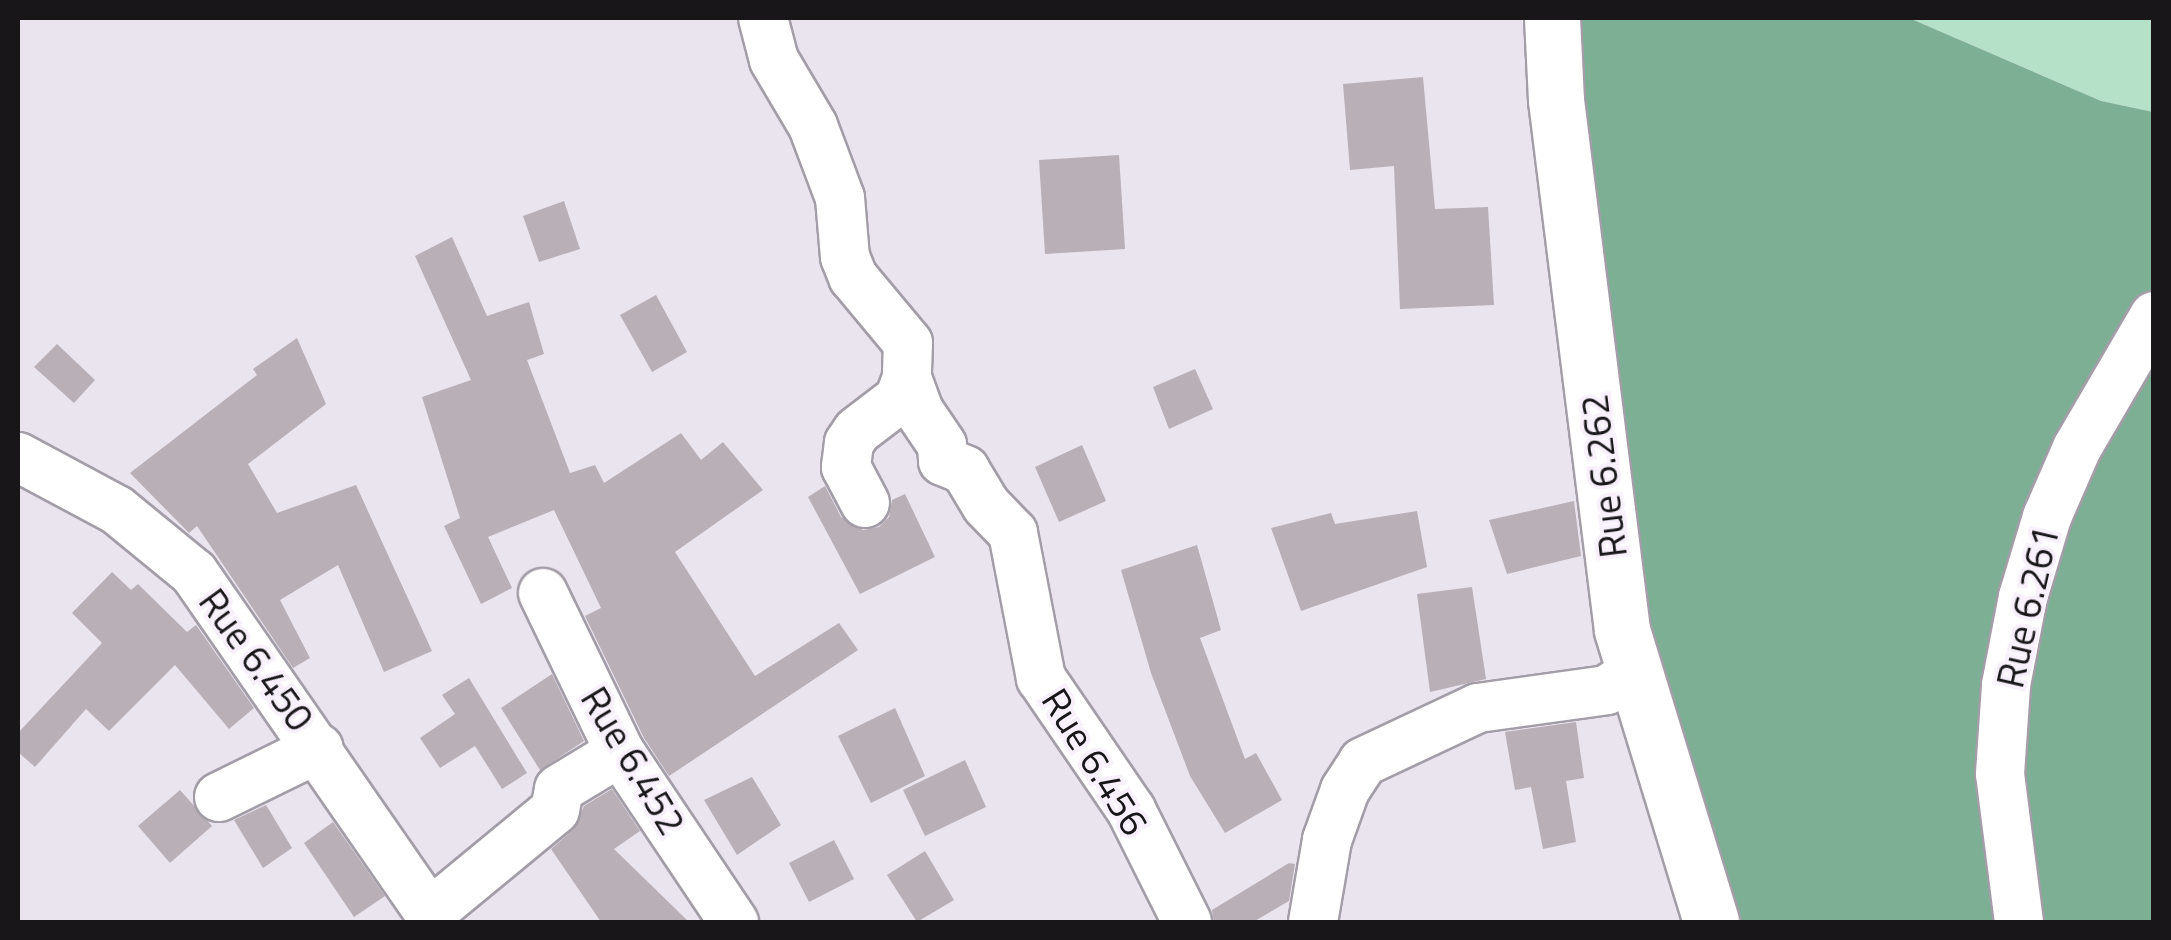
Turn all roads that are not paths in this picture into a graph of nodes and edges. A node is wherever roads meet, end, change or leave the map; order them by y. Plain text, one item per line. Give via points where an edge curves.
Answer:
1 (764, 18) edge
2 (1552, 18) edge
3 (2154, 316) edge
4 (907, 378) junction
5 (18, 457) edge
6 (866, 503) dead end
7 (543, 594) dead end
8 (1635, 670) junction
9 (319, 748) junction
10 (620, 752) junction
11 (218, 797) dead end
12 (433, 918) edge
13 (734, 922) edge
14 (1186, 922) edge
15 (1312, 922) edge
16 (1711, 922) edge
17 (2019, 922) edge

1 - 4 street, Rue 6.456 via 774,60 813,126 840,198 854,277 908,343
2 - 8 street, Rue 6.262 via 1556,100 1622,630
3 - 17 street, Rue 6.261 via 2077,448 2023,597 2006,685 2000,774
4 - 6 street via 899,400 856,430 849,443 846,467
4 - 14 street, Rue 6.456 via 942,445 942,461 966,470 1013,533 1041,678 1131,810
5 - 9 street, Rue 6.450 via 116,510 194,574
7 - 10 street, Rue 6.452
8 - 15 street via 1607,690 1478,708 1363,762 1326,840
8 - 16 street, Rue 6.262
9 - 11 street
9 - 12 street, Rue 6.450
10 - 12 street via 559,789 556,810
10 - 13 street, Rue 6.452

